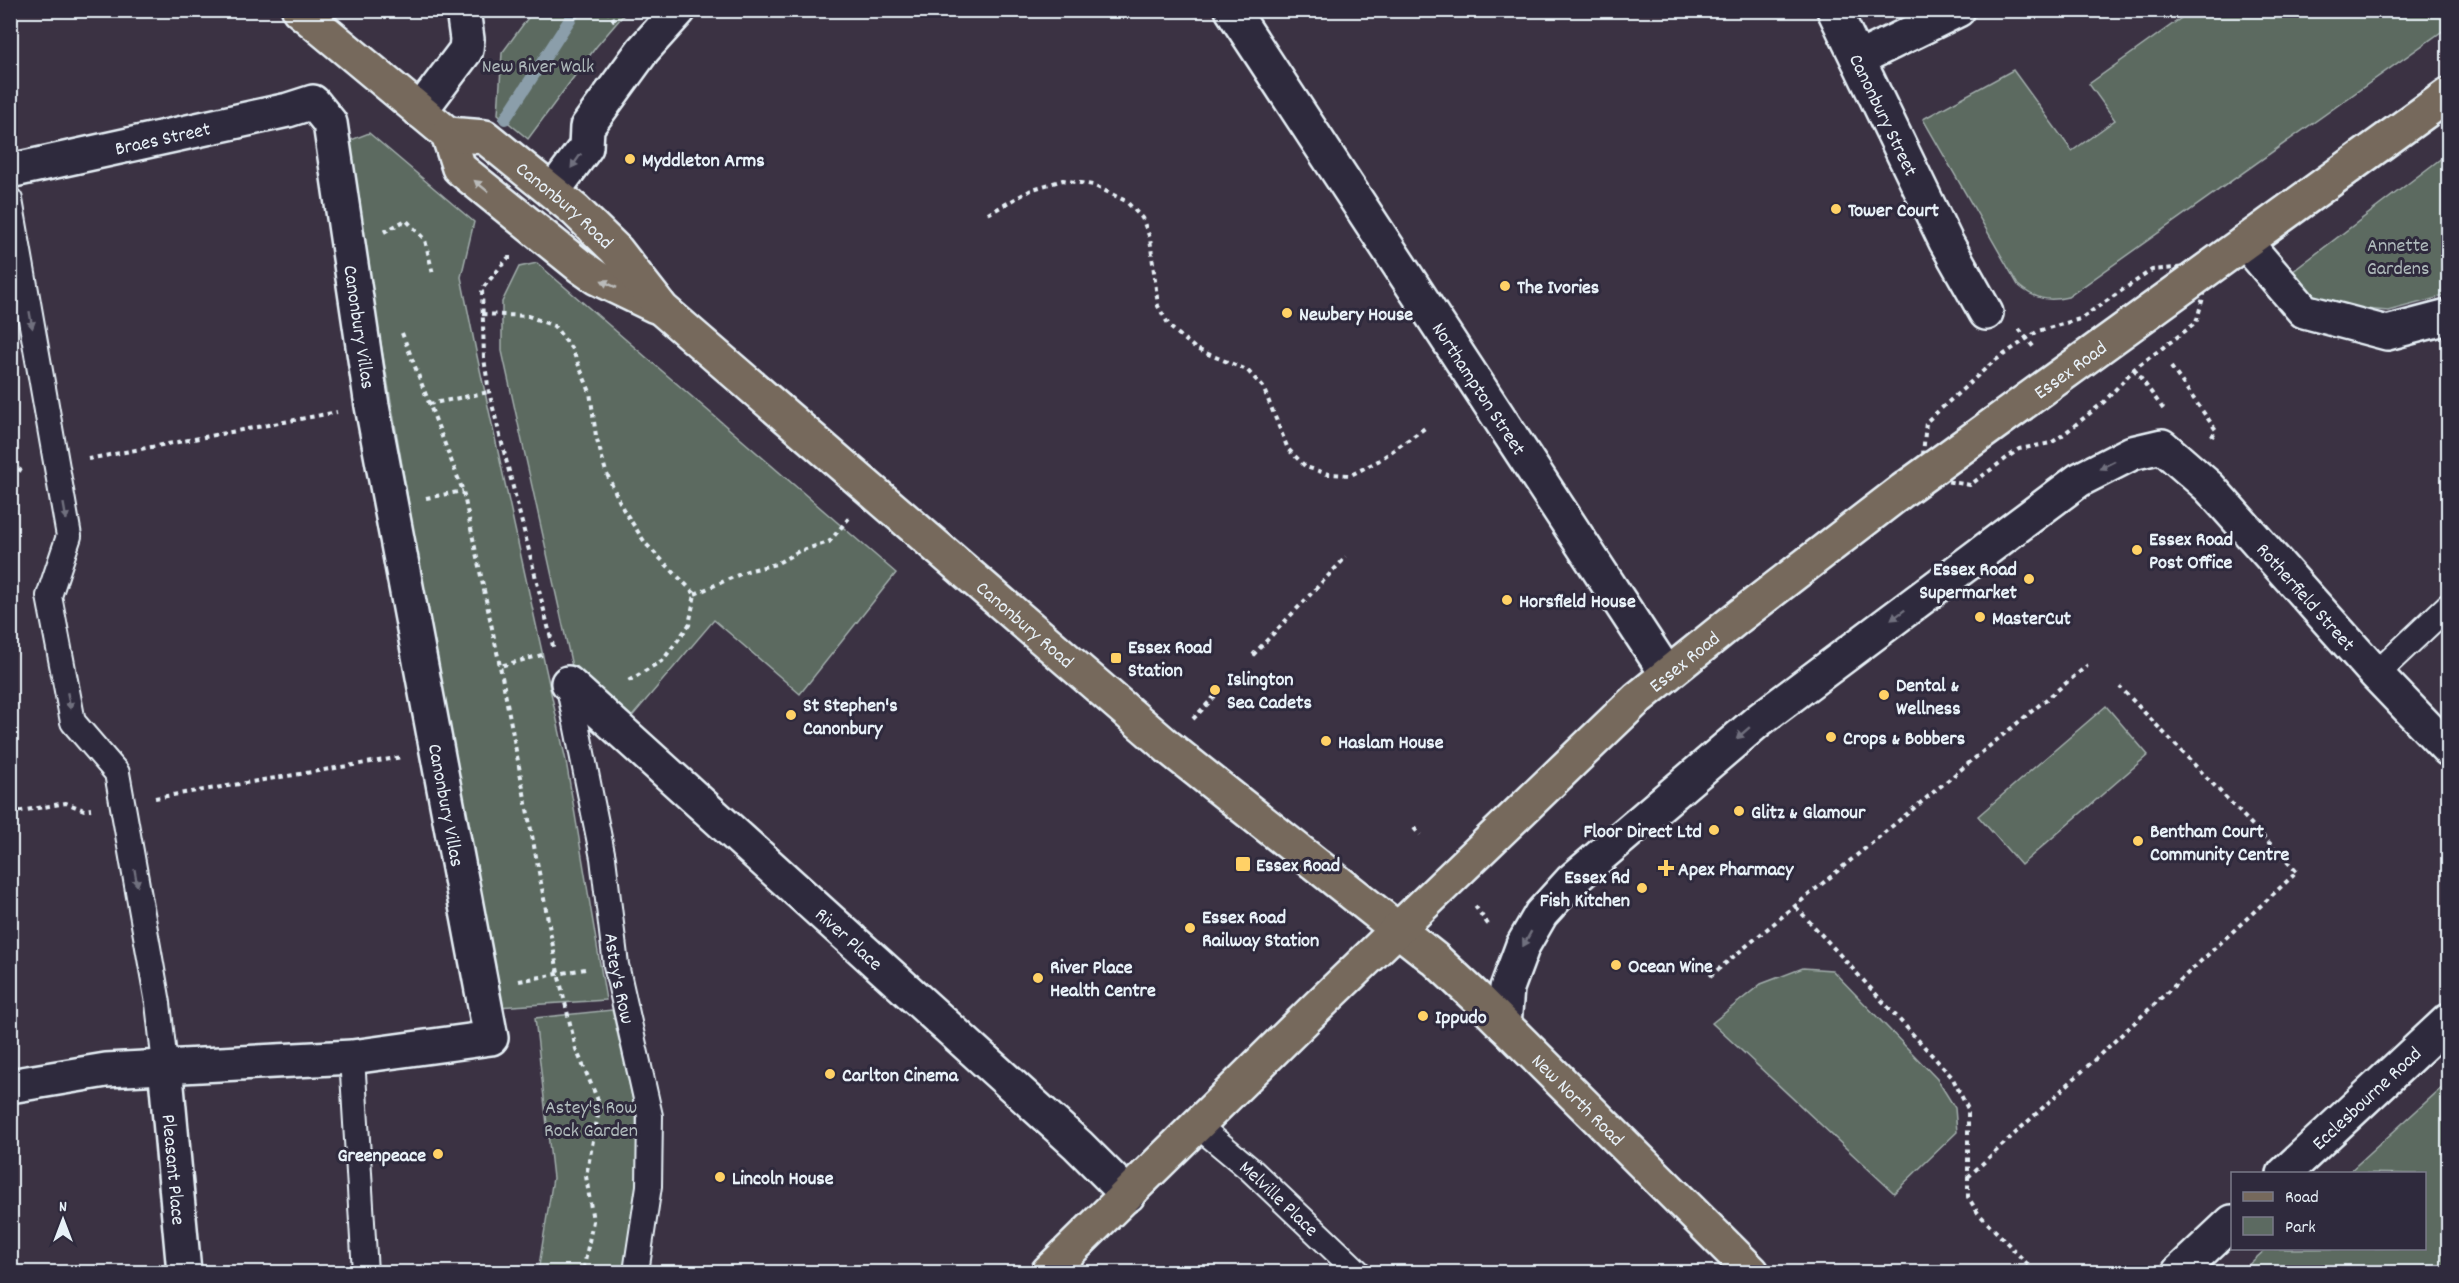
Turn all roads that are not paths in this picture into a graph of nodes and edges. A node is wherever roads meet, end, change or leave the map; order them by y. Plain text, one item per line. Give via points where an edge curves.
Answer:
1 (299, 10) edge
2 (463, 10) edge
3 (679, 10) edge
4 (1232, 10) edge
5 (1834, 10) edge
6 (1958, 10) edge
7 (1858, 59) junction
8 (2448, 95) edge
9 (313, 102) joint
10 (420, 111) junction
11 (448, 134) junction
12 (10, 171) edge
13 (553, 192) junction
14 (10, 200) edge
15 (2245, 242) junction
16 (662, 309) junction
17 (1986, 313) dead end
18 (2448, 317) edge
19 (2448, 606) edge
20 (1666, 674) junction
21 (2376, 674) junction
22 (568, 683) joint
23 (2448, 749) edge
24 (1398, 931) junction
25 (2448, 1021) edge
26 (1504, 1025) junction
27 (352, 1057) junction
28 (165, 1065) junction
29 (10, 1086) edge
30 (1197, 1125) junction
31 (2285, 1172) edge
32 (1128, 1194) junction
33 (2231, 1223) edge
34 (2190, 1269) edge
35 (184, 1272) edge
36 (365, 1272) edge
37 (636, 1272) edge
38 (1048, 1272) edge
39 (1358, 1272) edge
40 (1752, 1272) edge

1 - 10 main road
2 - 10 street via 466,50
3 -> 13 street via 643,50 587,127 586,147
4 - 20 street, Northampton Street
5 - 7 street, Canonbury Street
6 - 7 street
7 - 17 street, Canonbury Street via 1946,242
8 - 15 main road, Essex Road
9 - 12 street, Braes Street
9 - 27 street, Canonbury Villas via 330,123 334,137 372,406 491,1038
10 - 11 main road
11 - 13 main road, Canonbury Road via 485,137
16 -> 11 main road, Canonbury Road via 580,267 459,168
13 - 16 main road, Canonbury Road via 616,250
14 -> 28 lane via 69,536 49,596 73,722 117,773 158,1003
15 - 18 street via 2304,311 2387,333
15 - 20 main road, Essex Road via 1903,490
16 - 24 main road, Canonbury Road via 1168,747
19 - 21 lane
20 - 24 main road, Essex Road
21 - 23 street, Rotherfield Street
21 -> 26 street, Rotherfield Street via 2209,487 2162,446 2132,453 2079,480 1759,720 1571,881 1541,914 1523,945 1508,988
22 - 32 street, River Place
22 - 37 lane, Astey's Row via 603,858 616,965 650,1116 649,1186
24 - 26 main road, New North Road via 1442,966
24 - 30 main road, Essex Road
25 - 31 street, Ecclesbourne Road
26 - 40 main road, New North Road
27 - 28 street, Canonbury Villas
27 - 36 lane
28 - 29 street, Canonbury Villas
28 - 35 street, Pleasant Place
30 - 32 main road, Essex Road
30 - 39 lane, Melville Place via 1251,1170
32 - 38 main road, Essex Road
33 - 34 street

